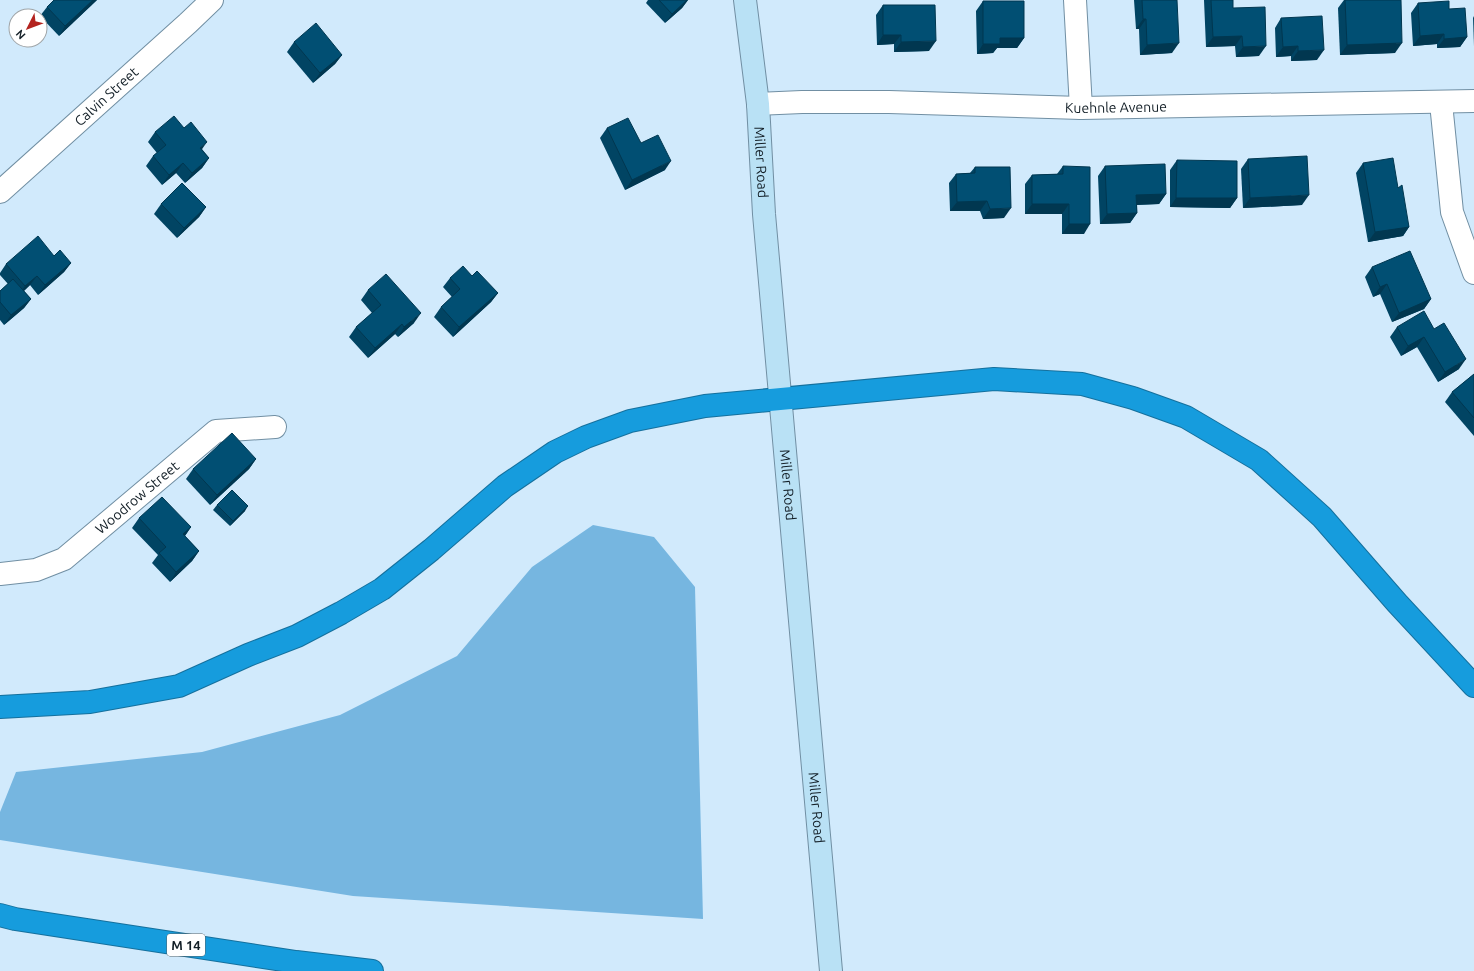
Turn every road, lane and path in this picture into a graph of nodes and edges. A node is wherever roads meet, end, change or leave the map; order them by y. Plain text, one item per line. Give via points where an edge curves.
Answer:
1 (212, 0) edge
2 (745, 0) edge
3 (1075, 0) edge
4 (1474, 101) edge
5 (1441, 102) junction
6 (758, 104) junction
7 (1081, 108) junction
8 (0, 192) edge
9 (1474, 273) edge
10 (780, 399) junction
11 (275, 427) dead end
12 (0, 574) edge
13 (1474, 686) edge
14 (0, 707) edge
15 (0, 915) edge
16 (830, 962) edge
17 (372, 971) edge

1 - 8 street, Calvin Street
2 - 6 main road, Miller Road
3 - 7 street
4 - 5 street, Kuehnle Avenue
5 - 7 street, Kuehnle Avenue
5 - 9 street via 1452,212
6 - 7 street, Kuehnle Avenue via 889,102
6 - 10 main road, Miller Road via 764,214
10 - 13 highway via 994,379 1082,384 1133,398 1186,417 1259,460 1322,517
10 - 14 highway via 704,406 630,421 586,437 555,452 505,486 382,589 297,636 179,686 90,702
10 - 16 main road, Miller Road
11 - 12 street, Woodrow Street via 216,431 64,559 36,570
15 - 17 highway, M 14 via 296,962

